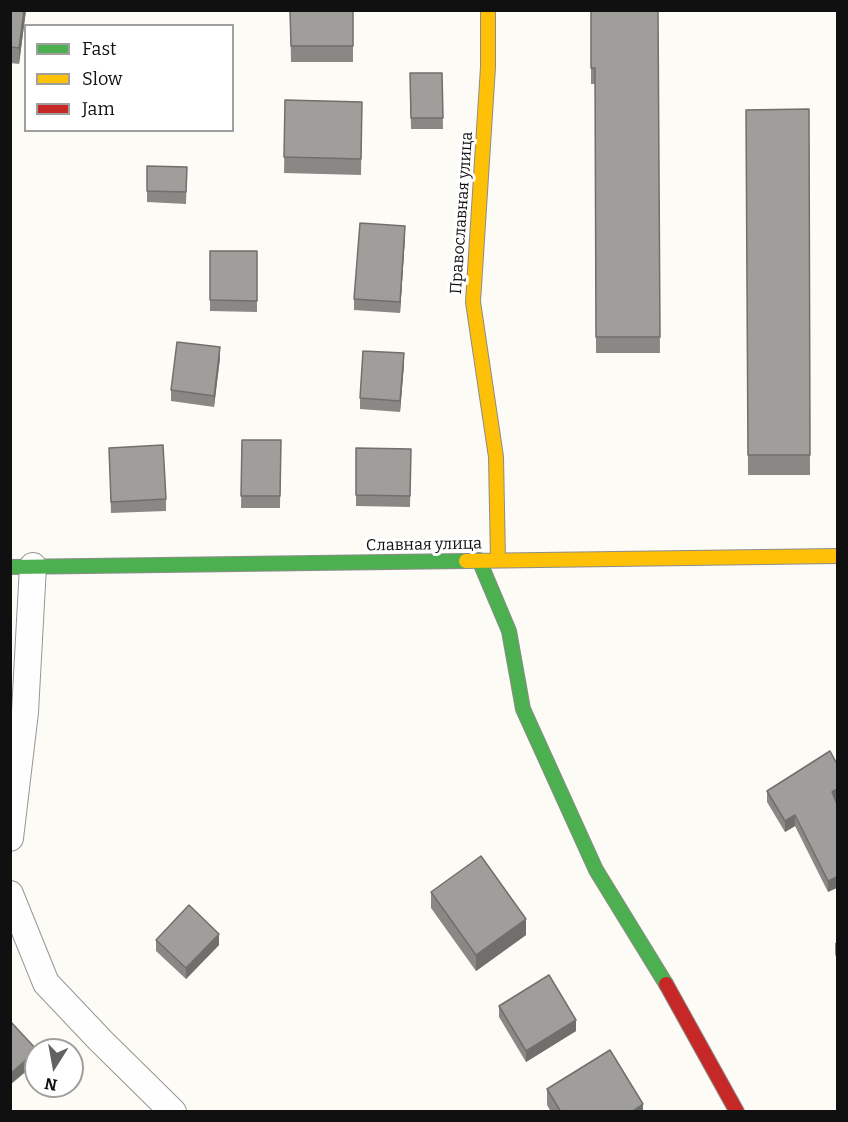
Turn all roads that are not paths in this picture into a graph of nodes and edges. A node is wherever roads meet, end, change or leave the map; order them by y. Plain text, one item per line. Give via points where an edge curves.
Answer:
1 (488, 10) edge
2 (837, 556) edge
3 (479, 560) junction
4 (498, 560) junction
5 (22, 566) edge
6 (10, 838) edge
7 (10, 894) edge
8 (173, 1112) edge
9 (737, 1112) edge

1 - 4 street, Православная улица via 473,302 496,457
2 - 4 street, Славная улица
3 - 4 street, Славная улица
3 - 5 street, Славная улица
3 - 9 street via 509,631 523,709 596,870 679,1006
5 - 6 street via 26,712
7 - 8 street via 46,983

